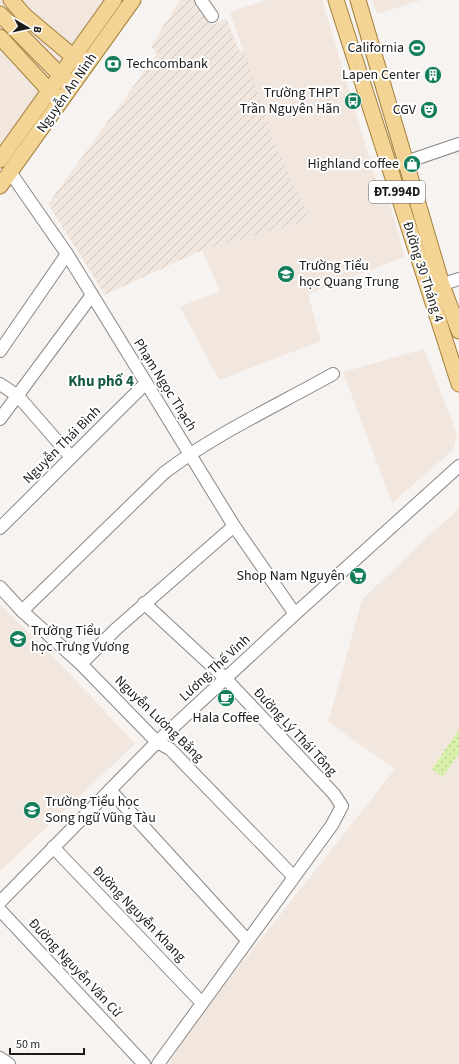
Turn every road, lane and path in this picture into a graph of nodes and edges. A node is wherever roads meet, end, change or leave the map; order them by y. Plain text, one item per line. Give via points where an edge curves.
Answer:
1 (11, 0) edge
2 (114, 0) edge
3 (133, 0) edge
4 (201, 0) edge
5 (336, 0) edge
6 (358, 0) edge
7 (0, 14) edge
8 (25, 16) junction
9 (212, 16) dead end
10 (13, 29) junction
11 (1, 38) edge
12 (373, 50) junction
13 (354, 56) junction
14 (80, 62) junction
15 (61, 76) junction
16 (72, 87) junction
17 (49, 92) junction
18 (61, 103) junction
19 (459, 144) edge
20 (0, 160) edge
21 (406, 162) junction
22 (10, 172) junction
23 (0, 186) edge
24 (67, 254) junction
25 (459, 279) edge
26 (442, 284) junction
27 (428, 289) junction
28 (92, 295) junction
29 (459, 331) edge
30 (0, 351) edge
31 (333, 374) dead end
32 (146, 383) junction
33 (0, 384) edge
34 (459, 384) edge
35 (18, 396) junction
36 (0, 419) edge
37 (191, 454) junction
38 (71, 457) junction
39 (459, 466) edge
40 (234, 526) junction
41 (0, 528) edge
42 (0, 587) edge
43 (144, 603) junction
44 (22, 611) junction
45 (295, 614) junction
46 (81, 664) junction
47 (226, 679) junction
48 (157, 742) junction
49 (110, 790) junction
50 (53, 847) junction
51 (293, 876) junction
52 (0, 902) edge
53 (0, 910) edge
54 (247, 940) junction
55 (202, 1003) junction
56 (0, 1058) edge
57 (9, 1064) edge
58 (144, 1064) edge
59 (158, 1064) edge

1 - 8 main road
2 - 14 main road, Nguyễn An Ninh
3 - 14 main road, Nguyễn An Ninh
4 - 9 street
5 - 13 main road, Đường 30 Tháng 4 / ĐT.994D
6 - 12 main road, Đường 30 Tháng 4 / ĐT.994D
7 - 10 main road
8 - 10 main road
8 - 14 main road
10 - 11 main road
10 - 15 main road
11 - 17 main road
12 - 13 main road
12 - 21 main road, Đường 30 Tháng 4 / ĐT.994D
13 - 27 main road, Đường 30 Tháng 4 / ĐT.994D
14 - 15 main road, Nguyễn An Ninh
14 - 16 main road, Nguyễn An Ninh
15 - 16 main road
15 - 17 main road, Nguyễn An Ninh
16 - 18 main road, Nguyễn An Ninh
17 - 18 main road
17 - 20 main road, Nguyễn An Ninh
18 - 22 main road, Nguyễn An Ninh
19 - 21 street
21 - 26 main road, Đường 30 Tháng 4 / ĐT.994D
22 - 23 main road, Nguyễn An Ninh
22 - 24 street, Phạm Ngọc Thạch
24 - 28 street, Phạm Ngọc Thạch
24 - 30 street
25 - 26 street
26 - 27 street
26 - 29 main road, Đường 30 Tháng 4 / ĐT.994D
27 - 34 main road, Đường 30 Tháng 4 / ĐT.994D
28 - 32 street, Phạm Ngọc Thạch
28 - 35 street
31 - 37 street
32 - 37 street, Phạm Ngọc Thạch
32 - 38 street, Nguyễn Thái Bình
33 - 35 street
35 - 36 street
35 - 38 street
37 - 40 street, Phạm Ngọc Thạch
37 - 44 street via 164,473
38 - 41 street, Nguyễn Thái Bình
39 - 45 street, Lương Thế Vinh
40 - 43 street
40 - 45 street, Phạm Ngọc Thạch
42 - 44 street, Nguyễn Lương Bằng
43 - 46 street
43 - 47 street, Đường Lý Thái Tông
44 - 46 street, Nguyễn Lương Bằng
45 - 47 street, Lương Thế Vinh
46 - 48 street, Nguyễn Lương Bằng
47 - 48 street, Lương Thế Vinh
47 - 51 street, Đường Lý Thái Tông via 334,794 342,806 332,825
48 - 49 street, Lương Thế Vinh
48 - 51 street, Nguyễn Lương Bằng via 170,750
49 - 50 street, Lương Thế Vinh
49 - 54 street
50 - 52 street, Lương Thế Vinh
50 - 55 street, Đường Nguyễn Khang
51 - 54 street
53 - 58 street, Đường Nguyễn Văn Cừ
54 - 55 street
55 - 59 street
56 - 57 street

